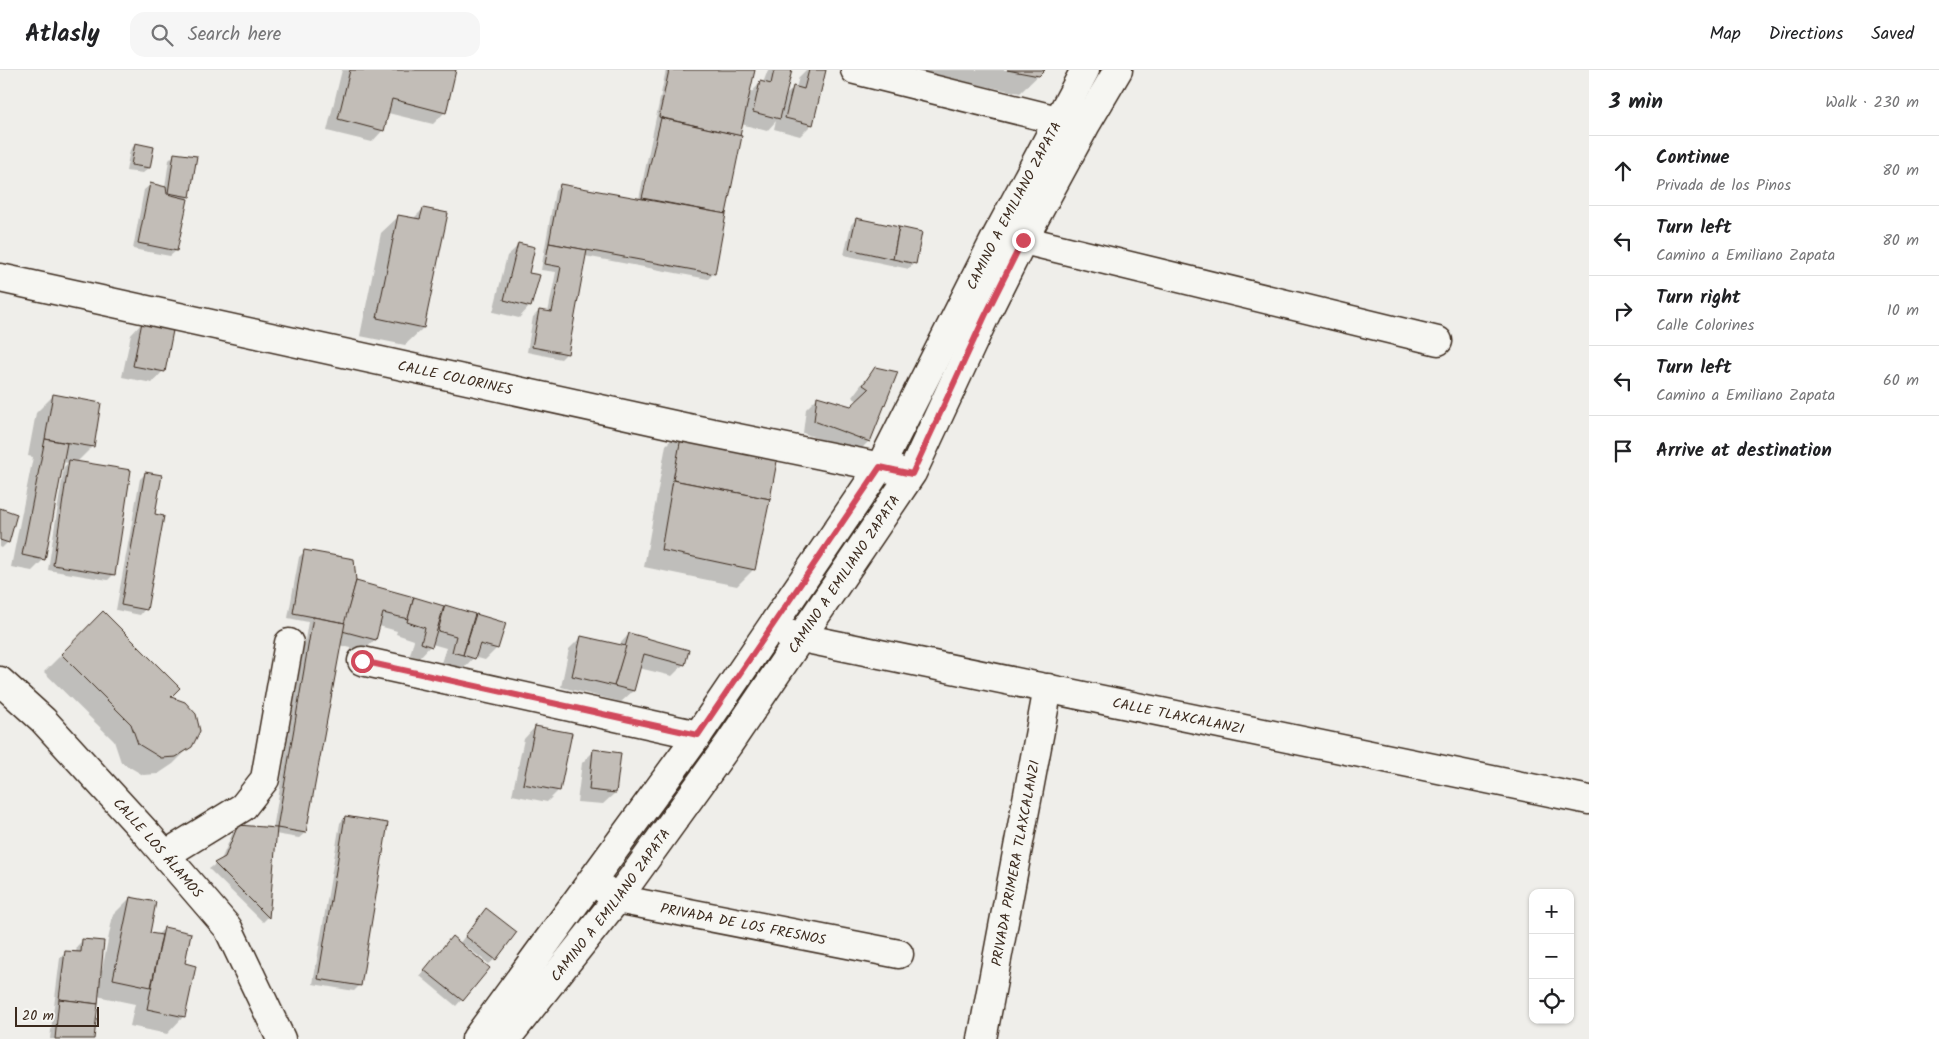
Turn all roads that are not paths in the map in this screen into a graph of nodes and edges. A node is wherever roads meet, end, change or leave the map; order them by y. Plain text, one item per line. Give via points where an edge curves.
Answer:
1 (855, 70) edge
2 (1085, 70) edge
3 (1118, 70) edge
4 (1057, 120) junction
5 (1085, 126) junction
6 (1023, 240) junction
7 (0, 278) edge
8 (1438, 341) dead end
9 (880, 467) junction
10 (912, 474) junction
11 (769, 628) junction
12 (802, 638) junction
13 (289, 643) dead end
14 (362, 661) dead end
15 (0, 681) edge
16 (1048, 688) junction
17 (698, 735) junction
18 (1589, 800) edge
19 (166, 855) junction
20 (593, 880) junction
21 (617, 899) junction
22 (899, 954) dead end
23 (281, 1039) edge
24 (476, 1039) edge
25 (506, 1039) edge
26 (982, 1039) edge

1 - 4 street
2 - 4 street, CAMINO A EMILIANO ZAPATA
3 - 5 street, CAMINO A EMILIANO ZAPATA
4 - 5 street
4 - 9 street, CAMINO A EMILIANO ZAPATA
5 - 6 street, CAMINO A EMILIANO ZAPATA
6 - 8 street
6 - 10 street, CAMINO A EMILIANO ZAPATA
7 - 9 street, CALLE COLORINES
9 - 10 street, CALLE COLORINES
9 - 11 street, CAMINO A EMILIANO ZAPATA
10 - 12 street, CAMINO A EMILIANO ZAPATA
11 - 12 street, CALLE TLAXCALANZI
11 - 17 street, CAMINO A EMILIANO ZAPATA
12 - 16 street, CALLE TLAXCALANZI
12 - 21 street, CAMINO A EMILIANO ZAPATA
13 - 19 street via 265,779 243,808
14 - 17 street
15 - 19 street, CALLE LOS ÁLAMOS via 43,720
16 - 18 street, CALLE TLAXCALANZI
16 - 26 street, PRIVADA PRIMERA TLAXCALANZI
17 - 20 street, CAMINO A EMILIANO ZAPATA
19 - 23 street, CALLE LOS ÁLAMOS via 228,928
20 - 21 street, PRIVADA DE LOS FRESNOS
20 - 24 street, CAMINO A EMILIANO ZAPATA
21 - 22 street, PRIVADA DE LOS FRESNOS
21 - 25 street, CAMINO A EMILIANO ZAPATA

